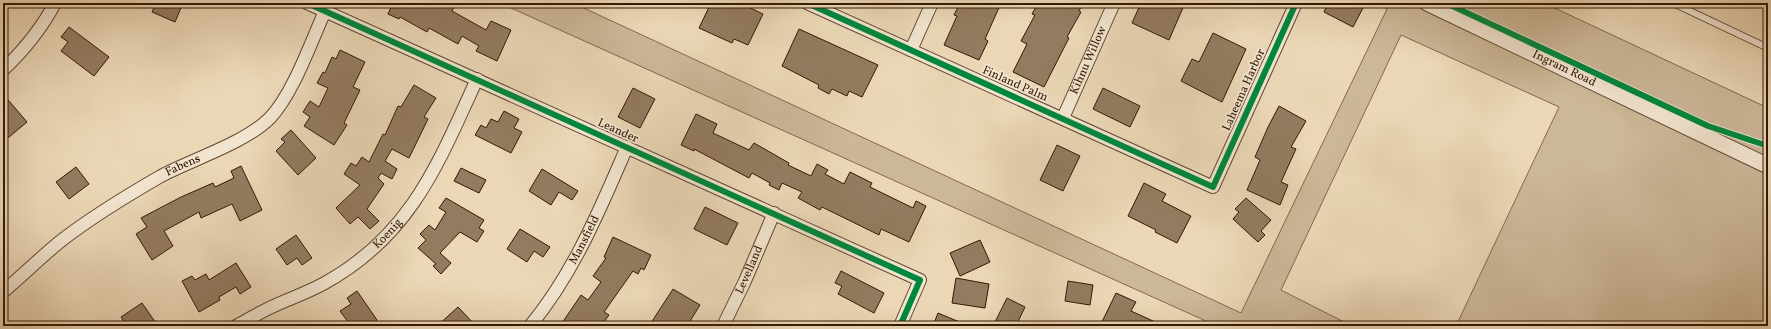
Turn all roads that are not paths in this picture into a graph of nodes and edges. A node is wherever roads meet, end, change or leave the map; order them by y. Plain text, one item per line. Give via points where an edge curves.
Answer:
1 (55, 3) edge
2 (307, 3) edge
3 (807, 3) edge
4 (932, 3) edge
5 (1114, 3) edge
6 (1296, 3) edge
7 (1427, 3) edge
8 (1468, 3) edge
9 (1673, 3) edge
10 (325, 11) junction
11 (1460, 19) junction
12 (1768, 48) edge
13 (911, 50) junction
14 (3, 70) edge
15 (477, 79) junction
16 (1063, 118) junction
17 (1701, 134) junction
18 (627, 147) junction
19 (1768, 154) edge
20 (1768, 166) edge
21 (1213, 186) joint
22 (774, 213) junction
23 (3, 292) edge
24 (236, 326) edge
25 (530, 326) edge
26 (723, 326) edge
27 (900, 326) edge

1 - 14 street via 40,28
2 - 10 street, Leander
3 - 13 street, Finland Palm
4 - 13 street
5 - 16 street, Kihnu Willow
6 - 21 street, Laheema Harbor
7 - 11 street, Ingram Road
8 - 11 lane
9 - 12 lane
10 - 15 street, Leander
10 - 23 street, Fabens via 283,102 270,118 253,132 130,194 62,240
11 - 17 street, Ingram Road
13 - 16 street, Finland Palm
15 - 18 street, Leander
15 - 24 street, Koenig via 425,187 391,232 370,252 336,276
16 - 21 street, Finland Palm
17 - 19 street, Ingram Road
17 - 20 street, Ingram Road
18 - 22 street, Leander
18 - 25 street, Mansfield via 592,226 566,276
22 - 26 street, Levelland
22 - 27 street, Leander via 920,280

